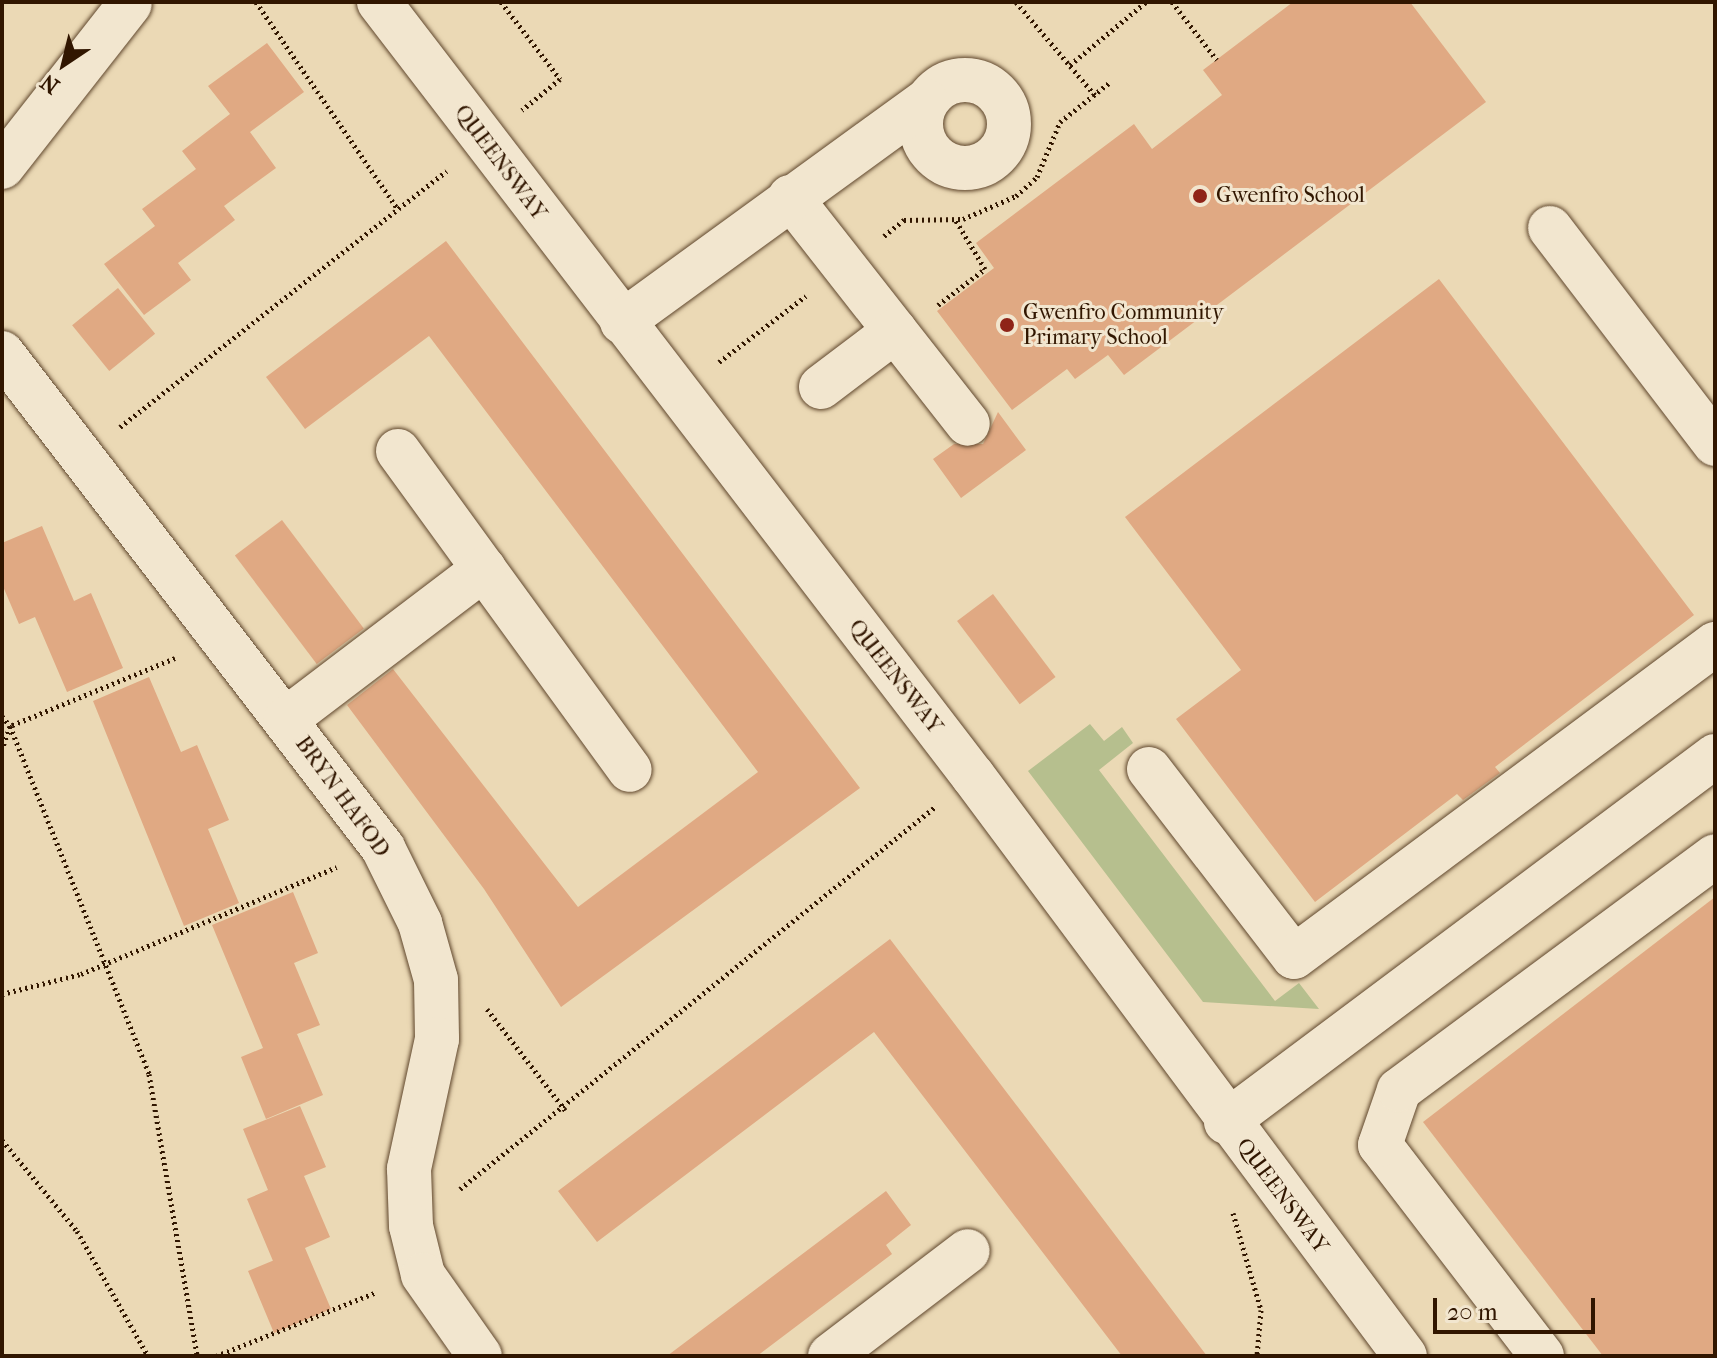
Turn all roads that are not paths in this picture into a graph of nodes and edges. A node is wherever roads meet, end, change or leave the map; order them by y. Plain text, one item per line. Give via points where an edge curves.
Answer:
1 (379, 2) edge
2 (130, 4) dead end
3 (926, 101) junction
4 (866, 143) junction
5 (933, 156) junction
6 (2, 167) edge
7 (790, 197) junction
8 (1550, 228) dead end
9 (912, 321) junction
10 (622, 322) junction
11 (2, 353) edge
12 (821, 387) dead end
13 (968, 424) dead end
14 (1715, 444) edge
15 (398, 451) dead end
16 (484, 569) junction
17 (1715, 644) edge
18 (285, 720) junction
19 (1715, 756) edge
20 (1149, 769) dead end
21 (630, 770) dead end
22 (1715, 856) edge
23 (1226, 1122) junction
24 (968, 1251) dead end
25 (480, 1356) edge
26 (830, 1356) edge
27 (1405, 1356) edge
28 (1542, 1356) edge

1 - 10 street, QUEENSWAY
2 - 6 street
3 - 4 street
3 - 5 street via 920,128
3 - 5 street via 947,84 974,81 998,95 1009,122 990,161 960,169
4 - 5 street via 917,146
4 - 7 street
7 - 9 street via 845,266
7 - 10 street
8 - 14 street
9 - 12 street
9 - 13 street
10 - 23 street, QUEENSWAY via 973,776
11 - 18 street, BRYN HAFOD
15 - 16 street
16 - 18 street
16 - 21 street
17 - 20 street via 1294,957
18 - 25 street, BRYN HAFOD via 383,848 420,923 436,980 437,1039 409,1169 411,1226 423,1275
19 - 23 street
22 - 28 street via 1399,1090 1380,1145
23 - 27 street, QUEENSWAY
24 - 26 street

